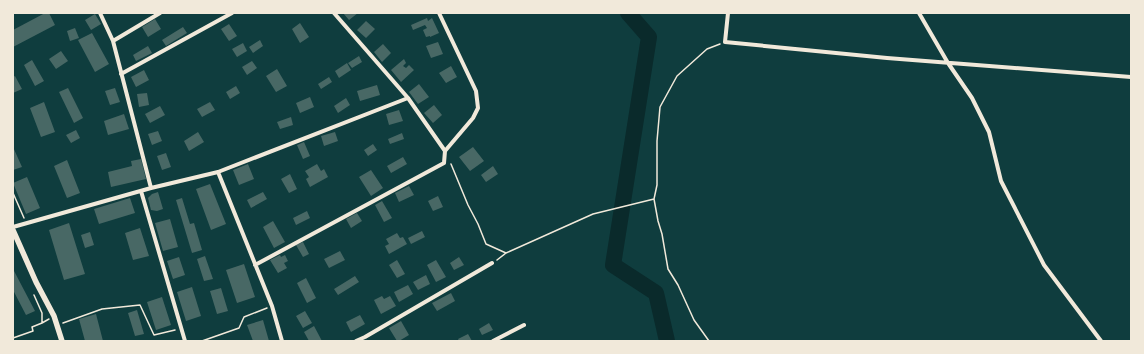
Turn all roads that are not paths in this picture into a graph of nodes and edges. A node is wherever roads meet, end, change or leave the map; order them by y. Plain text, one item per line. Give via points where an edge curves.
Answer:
1 (100, 13) edge
2 (160, 13) edge
3 (232, 13) edge
4 (334, 13) edge
5 (439, 13) edge
6 (728, 13) edge
7 (919, 13) edge
8 (113, 41) junction
9 (948, 63) junction
10 (121, 74) junction
11 (1131, 77) edge
12 (408, 98) junction
13 (445, 151) junction
14 (218, 172) junction
15 (151, 188) junction
16 (141, 191) junction
17 (13, 228) edge
18 (492, 263) road end
19 (255, 265) junction
20 (524, 325) dead end
21 (62, 341) edge
22 (185, 341) edge
23 (282, 341) edge
24 (356, 341) edge
25 (494, 341) edge
26 (1101, 341) edge

1 - 8 street
2 - 8 street
3 - 10 street
4 - 12 street
5 - 13 street via 476,91 478,108 473,118
6 - 9 street via 725,42
7 - 9 street
8 - 10 street
9 - 11 street
9 - 26 street via 972,98 989,132 1002,181 1044,265
10 - 15 street
12 - 13 street
12 - 14 street
13 - 19 street via 444,163
14 - 15 street
14 - 19 street
15 - 16 street
16 - 17 street
16 - 22 street
17 - 21 street via 54,316
18 - 24 street
19 - 23 street via 272,306
20 - 25 street

